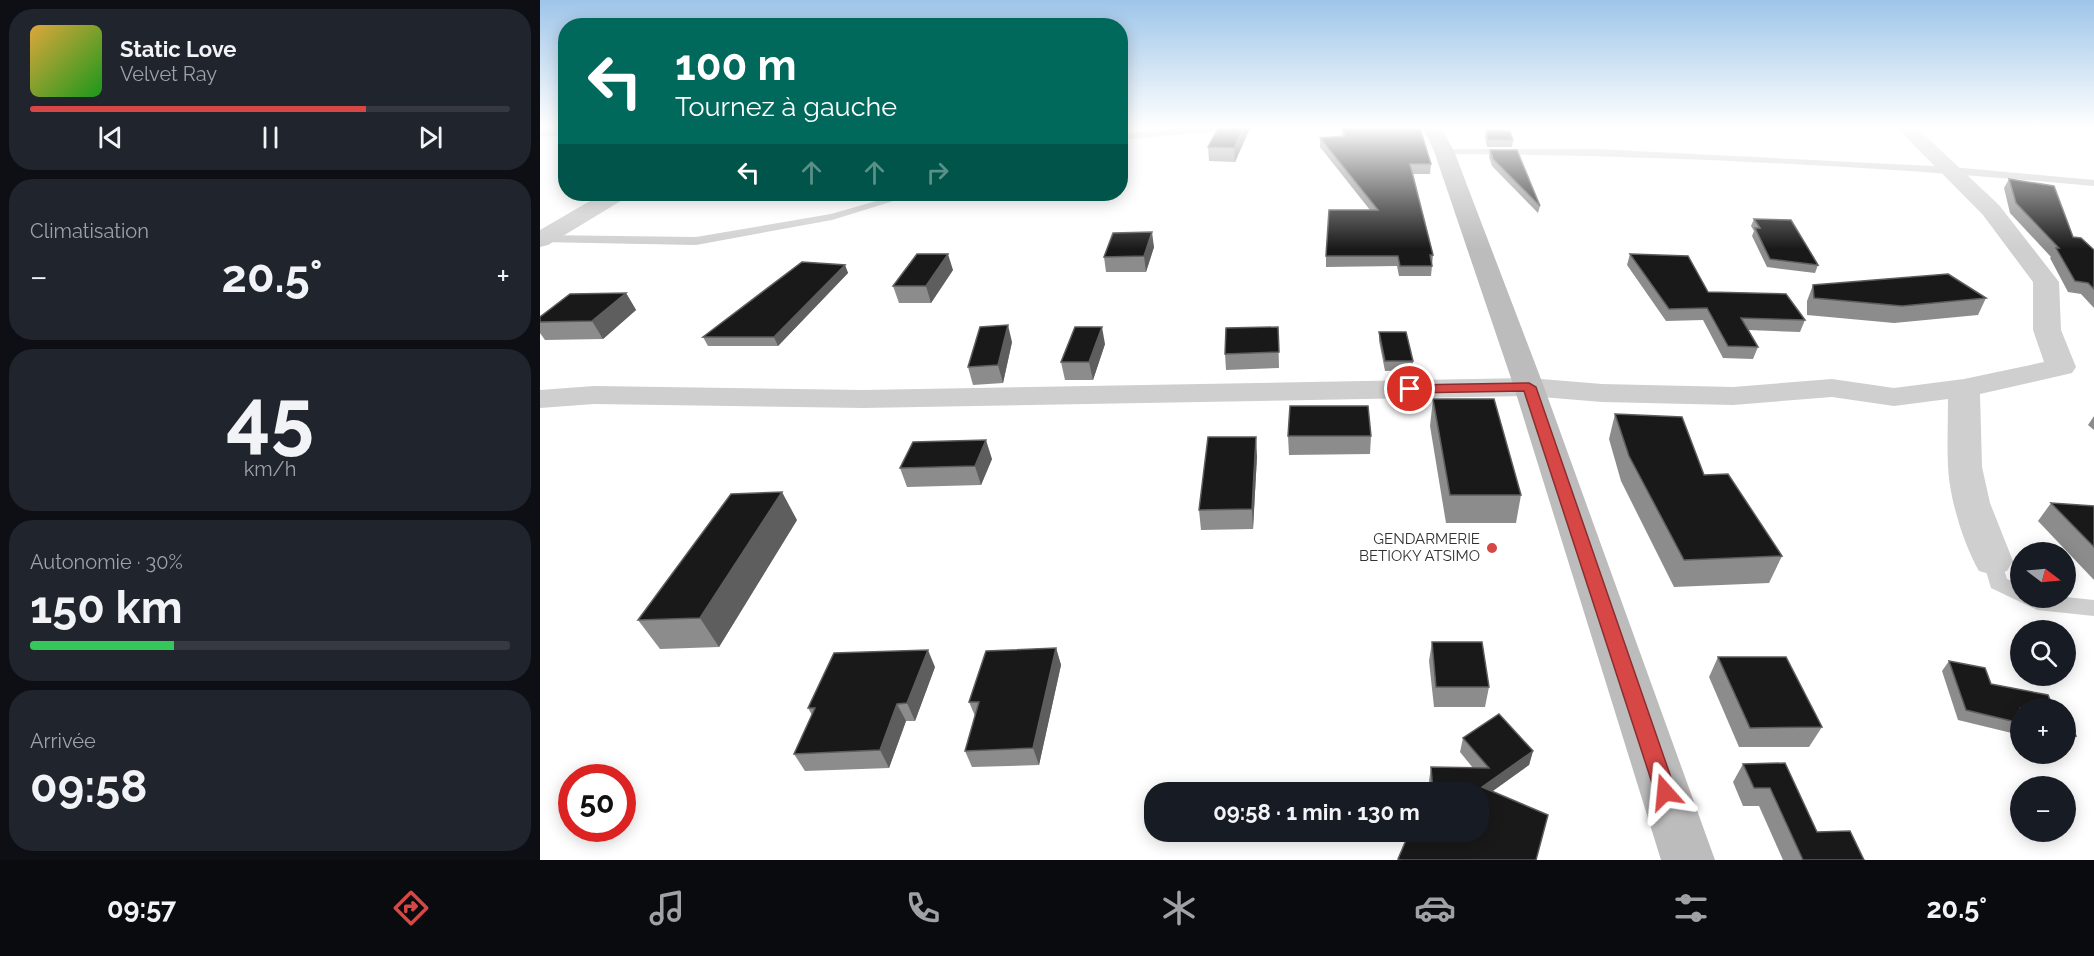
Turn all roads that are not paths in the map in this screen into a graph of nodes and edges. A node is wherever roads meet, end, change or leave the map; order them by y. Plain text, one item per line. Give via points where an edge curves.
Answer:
1 (1448, 168) edge
2 (1915, 168) edge
3 (1952, 170) junction
4 (2094, 183) edge
5 (604, 201) edge
6 (887, 201) edge
7 (540, 239) edge
8 (1529, 387) junction
9 (1964, 388) junction
10 (540, 399) edge
11 (1993, 561) joint
12 (2010, 589) edge
13 (2076, 606) edge
14 (2094, 608) edge
15 (1688, 860) edge

1 - 8 main road
2 - 3 lane
3 - 4 lane
3 - 9 street via 1991,210 2046,282 2047,330 2061,367
5 - 7 street
6 - 7 lane via 832,217 696,241
8 - 9 street via 1733,396 1832,387 1894,397
8 - 10 street via 863,399 594,395
8 - 15 main road
9 - 11 street via 1965,467 1972,503
11 - 12 lane via 1998,583
13 - 14 lane

